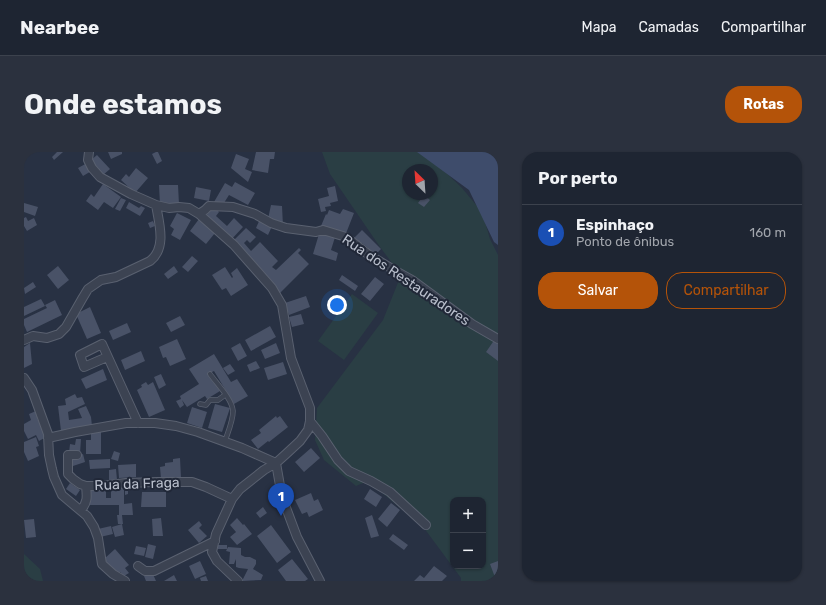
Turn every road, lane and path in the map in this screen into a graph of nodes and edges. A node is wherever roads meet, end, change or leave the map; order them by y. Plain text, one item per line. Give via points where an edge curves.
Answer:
1 (89, 152) edge
2 (156, 206) junction
3 (199, 214) junction
4 (498, 339) edge
5 (24, 340) edge
6 (107, 357) dead end
7 (210, 374) dead end
8 (24, 378) edge
9 (225, 395) junction
10 (200, 404) dead end
11 (310, 421) junction
12 (138, 423) junction
13 (48, 438) junction
14 (225, 442) junction
15 (77, 455) dead end
16 (276, 463) junction
17 (86, 486) junction
18 (232, 498) junction
19 (81, 510) junction
20 (426, 525) dead end
21 (215, 540) junction
22 (138, 566) dead end
23 (125, 581) edge
24 (238, 581) edge
25 (320, 581) edge

1 - 2 street via 88,160 100,177
2 - 3 street via 189,208
2 - 5 street via 161,236 155,258 116,277 101,280 88,289 66,327 59,334 47,338 33,336
3 - 4 street, Rua dos Restauradores via 209,206 233,207 286,228 316,232 322,230 346,237 369,255 412,280 472,324
3 - 11 street via 234,245 278,297 282,305 291,358 310,408
6 - 12 street
7 - 9 lane
8 - 13 street via 32,390
9 - 10 lane via 218,400 210,400 206,405
9 - 14 lane via 233,412
11 - 16 street via 308,430 300,441
11 - 20 street via 349,471 390,492
12 - 13 street
12 - 14 street via 176,426
13 - 19 street via 54,477 62,495
14 - 16 street
15 - 17 street, Rua da Fraga via 68,455 68,474
16 - 18 street via 240,489
16 - 25 street via 282,496 298,537
17 - 18 street, Rua da Fraga via 192,482
17 - 19 street, Rua da Fraga via 87,499
18 - 21 street
19 - 23 street via 96,532 102,564
21 - 22 street via 154,571 145,571
21 - 24 street via 212,552 217,562

